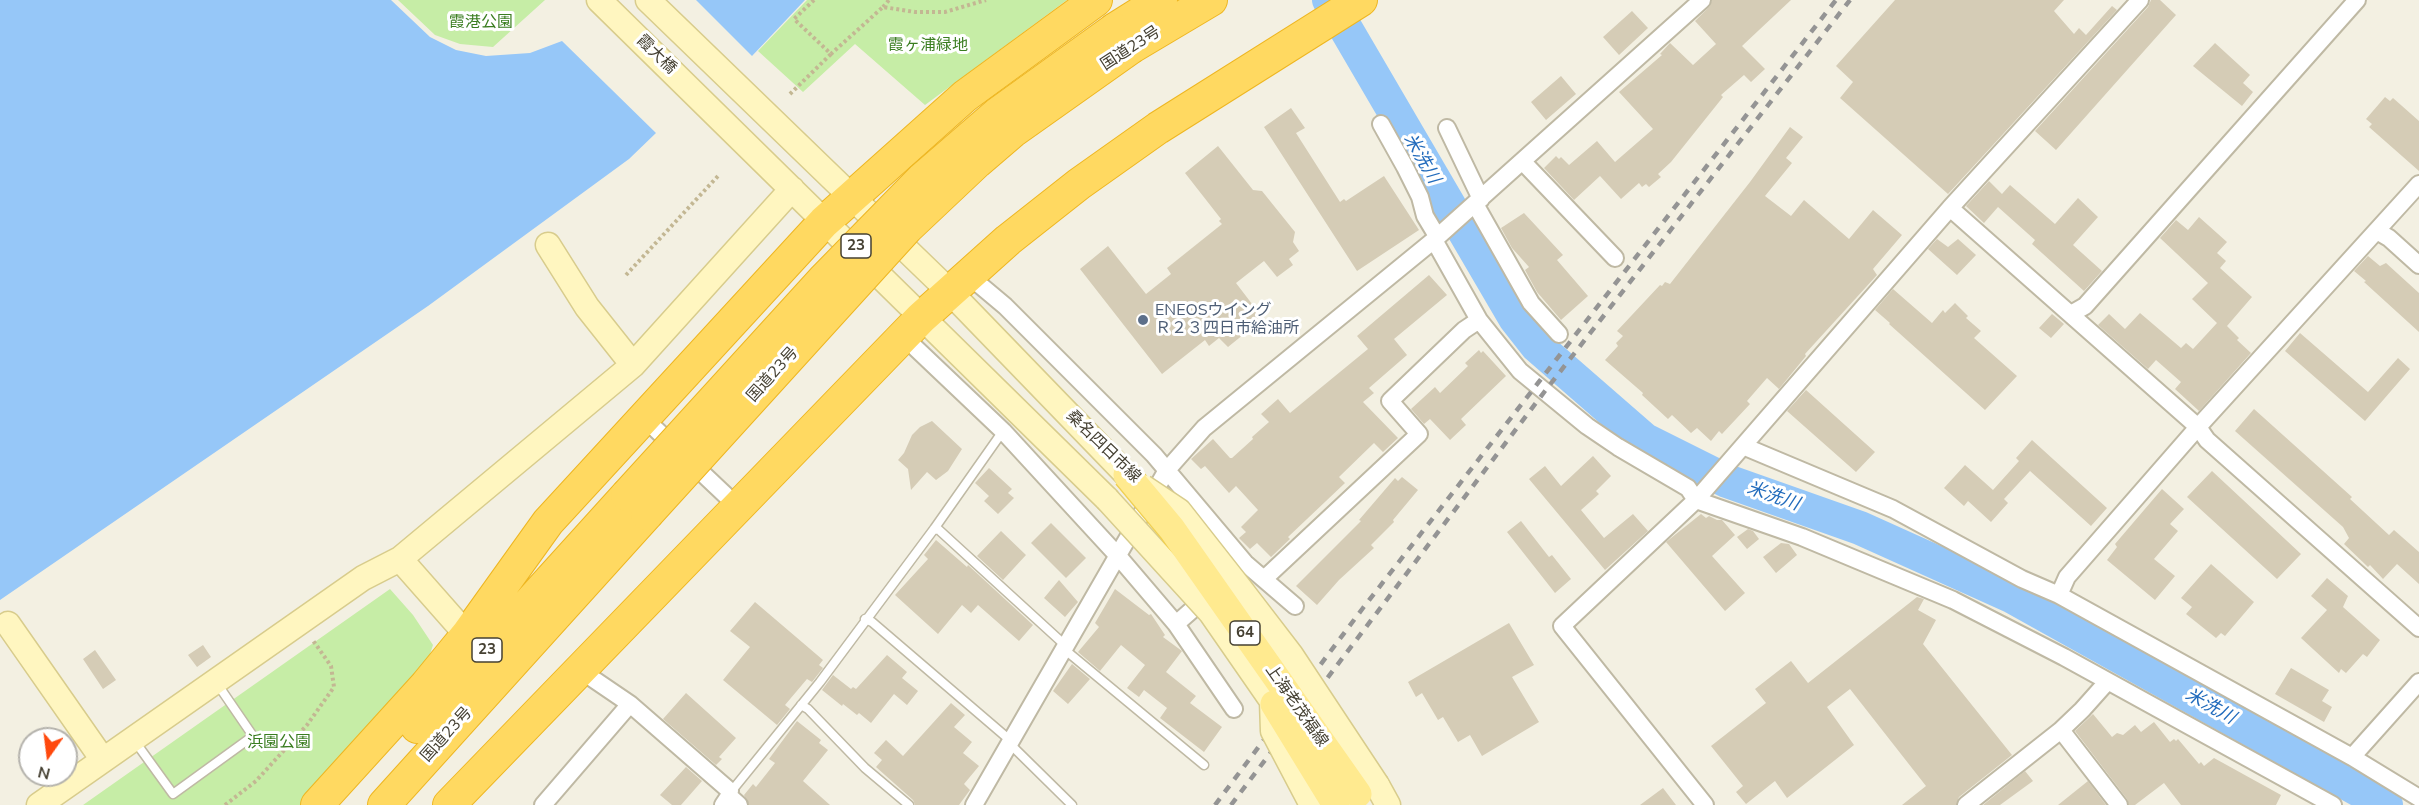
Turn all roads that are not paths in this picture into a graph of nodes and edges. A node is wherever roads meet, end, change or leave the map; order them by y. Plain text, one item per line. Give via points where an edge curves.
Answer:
1 (599, 0) edge
2 (648, 0) edge
3 (1095, 0) edge
4 (1161, 0) edge
5 (1211, 0) edge
6 (1361, 0) edge
7 (1702, 0) edge
8 (2140, 0) edge
9 (2357, 0) edge
10 (1123, 38) junction
11 (1381, 124) dead end
12 (1447, 128) dead end
13 (1523, 162) junction
14 (2419, 184) edge
15 (792, 189) junction
16 (853, 198) junction
17 (1478, 202) junction
18 (1950, 208) junction
19 (824, 222) junction
20 (2377, 231) junction
21 (1438, 236) junction
22 (548, 245) dead end
23 (1615, 258) dead end
24 (2419, 265) edge
25 (959, 283) junction
26 (2072, 315) junction
27 (1479, 320) junction
28 (912, 327) junction
29 (1559, 334) dead end
30 (633, 364) junction
31 (645, 419) junction
32 (2199, 426) junction
33 (1003, 431) junction
34 (1738, 451) junction
35 (1167, 470) junction
36 (1127, 475) joint
37 (1698, 497) junction
38 (637, 505) junction
39 (737, 506) junction
40 (934, 529) junction
41 (1118, 556) junction
42 (400, 559) junction
43 (1245, 563) junction
44 (1264, 579) junction
45 (2059, 594) junction
46 (1295, 606) dead end
47 (866, 619) junction
48 (8, 624) dead end
49 (1176, 624) junction
50 (2419, 628) edge
51 (467, 635) junction
52 (1065, 648) junction
53 (580, 670) junction
54 (215, 681) junction
55 (2107, 682) junction
56 (2419, 682) edge
57 (1272, 701) junction
58 (630, 704) junction
59 (801, 705) junction
60 (1234, 709) dead end
61 (2061, 730) junction
62 (134, 739) junction
63 (1010, 742) junction
64 (2352, 757) junction
65 (103, 760) junction
66 (1204, 765) dead end
67 (1365, 797) edge
68 (2419, 798) edge
69 (730, 799) edge
70 (39, 805) edge
71 (317, 805) edge
72 (346, 805) edge
73 (384, 805) edge
74 (449, 805) edge
75 (543, 805) edge
76 (909, 805) edge
77 (974, 805) edge
78 (1072, 805) edge
79 (1312, 805) edge
80 (1705, 805) edge
81 (1966, 805) edge
82 (2119, 805) edge
83 (2333, 805) edge

1 - 15 street, 霞大橋
2 - 16 street, 桑名四日市線
3 - 16 highway via 965,96
4 - 10 highway, 国道23号 / 23
5 - 10 highway, 国道23号 / 23
6 - 25 highway via 1123,153 1017,233
7 - 13 street
8 - 18 street
9 - 26 street via 2085,306
10 - 38 highway, 国道23号 / 23, bridge via 932,203
11 - 21 street
12 - 17 street
13 - 17 street
13 - 23 street
14 - 20 street
15 - 19 street, 桑名四日市線
15 - 30 street
16 - 19 highway
16 - 25 street, 桑名四日市線
17 - 21 street
17 - 29 street via 1531,303
18 - 26 street
18 - 34 street
19 - 28 street, 桑名四日市線
19 - 31 highway
20 - 24 street
20 - 32 street
21 - 27 street
21 - 35 street via 1213,420
22 - 30 street via 587,307
25 - 28 highway
25 - 35 street via 1005,306
25 - 36 street, 桑名四日市線
26 - 32 street
27 - 37 street via 1536,386 1587,426
27 - 44 street via 1390,401 1419,434
28 - 33 street
28 - 39 highway
28 - 57 street, 桑名四日市線, bridge via 1107,499 1211,613
30 - 42 street
31 - 39 street
31 - 51 highway via 548,522
32 - 45 street via 2067,578
32 - 50 street via 2207,440
33 - 40 lane
33 - 41 street
34 - 37 street
34 - 45 street via 1893,509 2022,579
35 - 41 street
35 - 43 street
36 - 67 main road, 上海老茂福線 / 64, bridge via 1172,529
37 - 55 street via 1913,582
37 - 80 street via 1562,626
38 - 72 highway, 国道23号 / 23
38 - 73 highway, 国道23号 / 23
39 - 53 highway
40 - 47 lane
40 - 52 lane
41 - 49 street
41 - 52 street
42 - 51 street
42 - 54 street via 363,578
43 - 44 street
43 - 49 street
44 - 46 street
45 - 64 street
47 - 59 lane
47 - 63 lane
48 - 65 street
49 - 60 street
51 - 71 highway
52 - 63 street
52 - 66 lane
53 - 58 street
53 - 74 highway
54 - 62 street
54 - 62 lane via 253,736 173,794
55 - 61 street
55 - 83 street
56 - 64 street
57 - 67 main road, 上海老茂福線 / 64, bridge
57 - 79 street, bridge via 1273,731
58 - 69 street
58 - 75 street
59 - 69 lane
59 - 76 lane
61 - 81 street
61 - 82 street
62 - 65 street
63 - 77 street
63 - 78 lane
64 - 68 street
65 - 70 street

